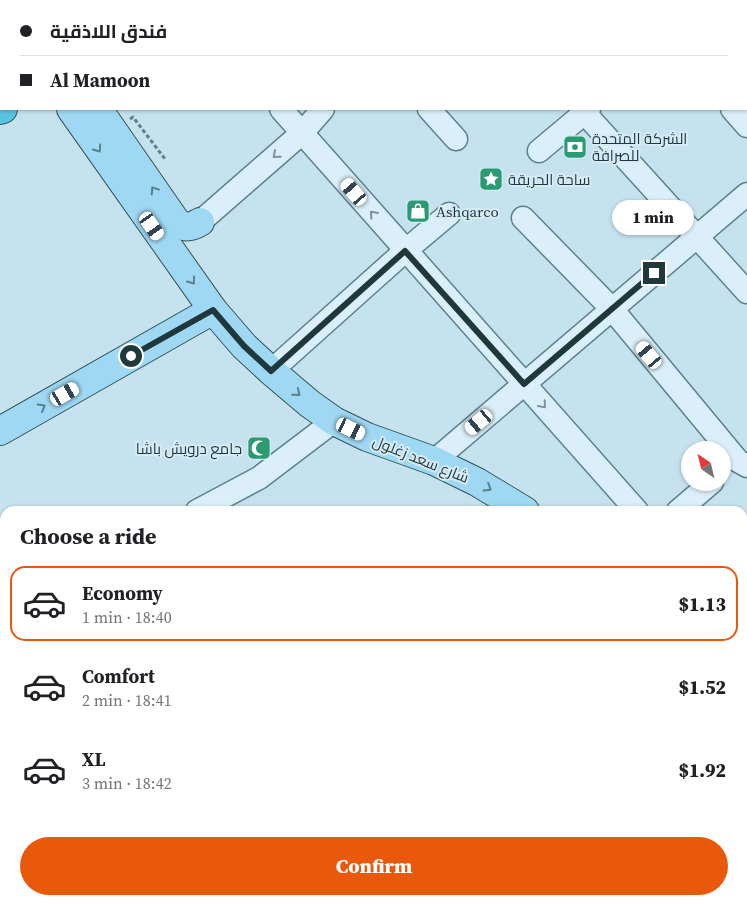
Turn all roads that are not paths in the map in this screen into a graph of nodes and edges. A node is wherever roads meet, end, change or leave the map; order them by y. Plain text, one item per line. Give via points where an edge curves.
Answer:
1 (71, 110) edge
2 (99, 110) edge
3 (281, 110) edge
4 (322, 110) edge
5 (430, 110) edge
6 (584, 110) edge
7 (733, 110) edge
8 (747, 126) edge
9 (302, 133) junction
10 (456, 138) dead end
11 (539, 151) dead end
12 (747, 194) edge
13 (449, 214) dead end
14 (523, 218) dead end
15 (200, 222) joint
16 (697, 237) junction
17 (405, 251) junction
18 (747, 292) edge
19 (612, 309) junction
20 (213, 310) junction
21 (271, 371) junction
22 (524, 384) junction
23 (334, 421) junction
24 (0, 431) edge
25 (434, 461) junction
26 (739, 463) edge
27 (701, 491) edge
28 (206, 506) edge
29 (517, 506) edge
30 (633, 506) edge
31 (684, 506) edge

1 -> 20 main road, شارع سعد زغلول
15 -> 2 main road via 184,227 174,220
3 - 9 street
4 - 9 street
5 - 10 street
6 - 11 street
6 - 16 street
7 - 8 street
9 -> 15 street
17 -> 9 street
12 - 16 street
13 - 17 street
14 - 19 street
16 - 18 street
16 - 19 street
17 - 21 street
17 - 22 street
19 - 22 street
19 - 26 street
20 - 21 main road, شارع سعد زغلول
24 -> 20 main road
21 -> 23 main road, شارع سعد زغلول
22 - 25 street
22 -> 30 street
23 - 25 main road, شارع سعد زغلول via 367,437
23 - 28 street via 259,478
25 -> 29 main road, شارع سعد زغلول
27 - 31 street

